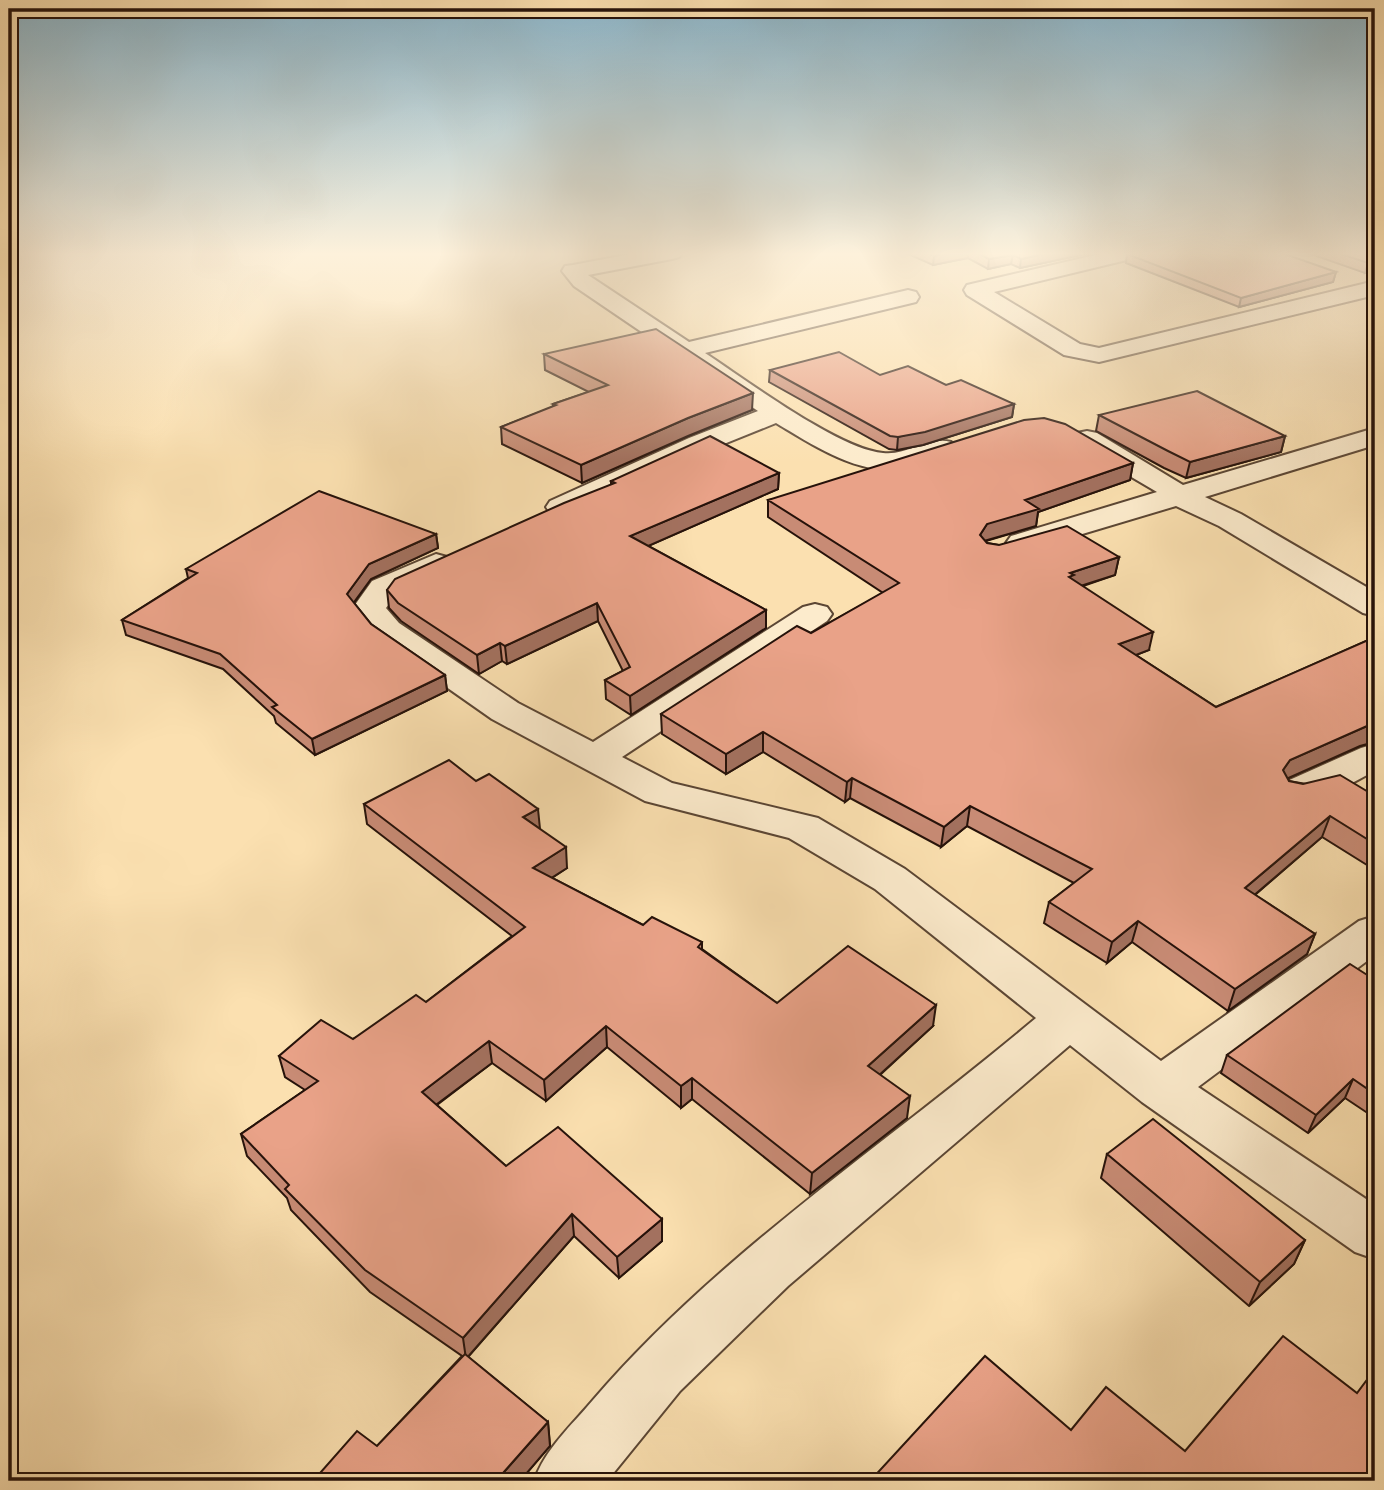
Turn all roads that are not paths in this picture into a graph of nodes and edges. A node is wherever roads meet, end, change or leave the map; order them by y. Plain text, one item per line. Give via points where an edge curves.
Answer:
1 (644, 323) edge
2 (801, 323) edge
3 (1028, 323) edge
4 (1231, 323) edge
5 (685, 350) junction
6 (778, 413) junction
7 (1063, 429) edge
8 (1375, 436) edge
9 (968, 440) edge
10 (1179, 496) junction
11 (535, 519) edge
12 (472, 548) edge
13 (996, 551) edge
14 (1375, 606) edge
15 (815, 614) dead end
16 (1375, 756) edge
17 (594, 758) junction
18 (1299, 791) edge
19 (1375, 932) edge
20 (1070, 1016) junction
21 (1160, 1087) junction
22 (1375, 1235) edge
23 (566, 1481) edge

1 - 5 street
2 - 5 street
3 - 4 street via 1073,350 1099,355
5 - 6 street
6 - 9 street via 842,449 880,461 900,462
6 - 11 street
7 - 10 street via 1115,454
8 - 10 street
10 - 13 street
10 - 14 street via 1230,520
12 - 17 street via 384,589 369,609 387,630 505,711
15 - 17 street
16 - 18 street
17 - 20 street via 659,792 803,828 890,879
19 - 21 street
20 - 21 street
20 - 23 street via 768,1268 658,1370
21 - 22 street

